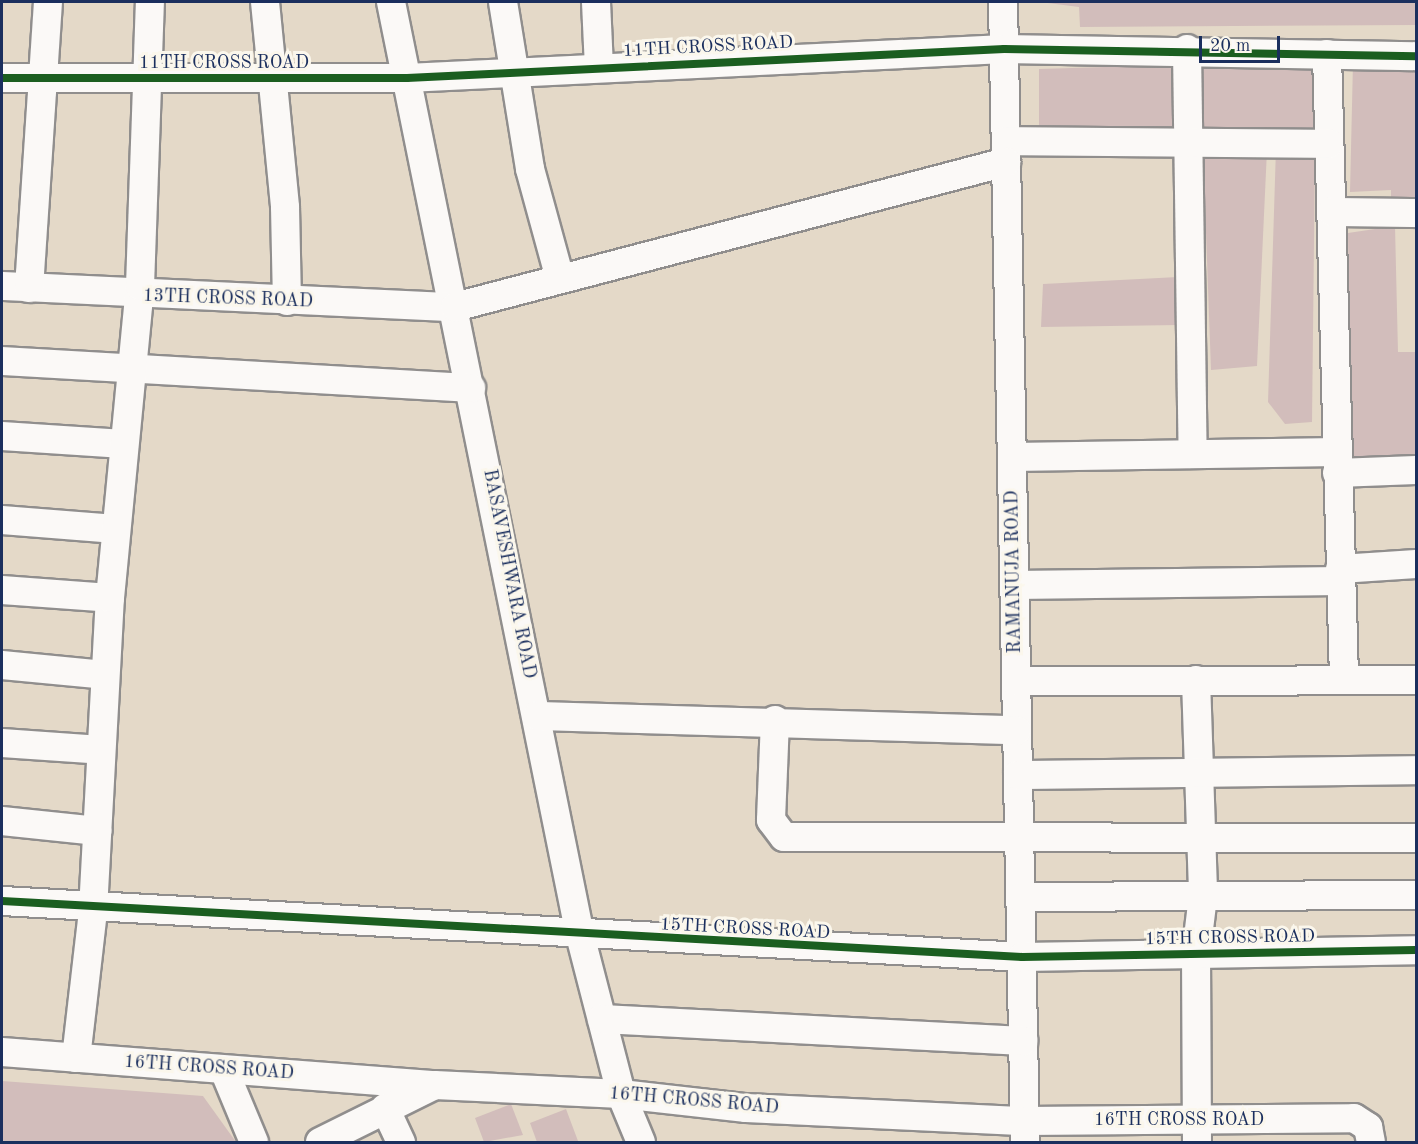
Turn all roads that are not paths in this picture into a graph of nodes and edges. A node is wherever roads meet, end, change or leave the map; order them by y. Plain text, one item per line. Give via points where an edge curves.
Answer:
1 (48, 2) edge
2 (150, 2) edge
3 (266, 2) edge
4 (391, 2) edge
5 (503, 2) edge
6 (596, 2) edge
7 (1003, 2) edge
8 (1004, 49) junction
9 (1187, 49) junction
10 (1327, 54) junction
11 (1416, 56) edge
12 (598, 67) junction
13 (516, 71) junction
14 (2, 78) edge
15 (147, 78) junction
16 (271, 78) junction
17 (407, 78) junction
18 (47, 79) junction
19 (1188, 144) junction
20 (1329, 144) junction
21 (1006, 151) junction
22 (1332, 212) junction
23 (1416, 213) edge
24 (560, 279) junction
25 (15, 287) edge
26 (139, 295) junction
27 (287, 301) junction
28 (455, 307) junction
29 (2, 361) edge
30 (132, 370) junction
31 (471, 388) junction
32 (2, 436) edge
33 (124, 444) junction
34 (1193, 454) junction
35 (1012, 457) junction
36 (1337, 463) junction
37 (1416, 470) edge
38 (2, 520) edge
39 (116, 529) junction
40 (1416, 564) edge
41 (1341, 575) junction
42 (1014, 585) junction
43 (2, 590) edge
44 (110, 598) junction
45 (2, 665) edge
46 (105, 675) junction
47 (1196, 680) junction
48 (1344, 680) junction
49 (1416, 680) edge
50 (1016, 681) junction
51 (537, 716) junction
52 (775, 720) junction
53 (1017, 730) junction
54 (2, 743) edge
55 (101, 750) junction
56 (1196, 770) junction
57 (1416, 770) edge
58 (1018, 774) junction
59 (2, 821) edge
60 (97, 831) junction
61 (1416, 838) edge
62 (1200, 840) junction
63 (1018, 842) junction
64 (1416, 895) edge
65 (1200, 896) junction
66 (1021, 897) junction
67 (2, 901) edge
68 (93, 910) junction
69 (580, 935) junction
70 (1416, 950) edge
71 (1196, 954) junction
72 (1022, 957) junction
73 (602, 1019) junction
74 (1023, 1041) junction
75 (2, 1052) edge
76 (76, 1058) junction
77 (224, 1070) junction
78 (435, 1085) junction
79 (621, 1094) junction
80 (385, 1108) junction
81 (1025, 1132) edge
82 (1197, 1132) edge
83 (254, 1143) edge
84 (320, 1143) edge
85 (402, 1143) edge
86 (641, 1143) edge
87 (1371, 1143) edge

1 - 18 street
2 - 15 street
3 - 16 street
4 - 17 street, BASAVESHWARA ROAD
5 - 13 street
6 - 12 street
7 - 8 street, RAMANUJA ROAD
8 - 9 street, 11TH CROSS ROAD
8 - 12 street, 11TH CROSS ROAD
8 - 21 street, RAMANUJA ROAD
9 - 10 street, 11TH CROSS ROAD
9 - 19 street
10 - 11 street, 11TH CROSS ROAD
10 - 20 street
12 - 13 street, 11TH CROSS ROAD
13 - 17 street, 11TH CROSS ROAD
13 - 24 street via 530,170
14 - 18 street, 11TH CROSS ROAD
15 - 16 street, 11TH CROSS ROAD
15 - 18 street, 11TH CROSS ROAD
15 - 26 street
16 - 17 street, 11TH CROSS ROAD
16 - 27 street via 285,207
17 - 28 street, BASAVESHWARA ROAD
18 - 25 street
19 - 20 street, 13TH CROSS ROAD via 1219,139
19 - 21 street, 13TH CROSS ROAD
19 - 34 street
20 - 22 street
21 - 24 street, 13TH CROSS ROAD
21 - 35 street, RAMANUJA ROAD
22 - 23 street
22 - 36 street
24 - 28 street, 13TH CROSS ROAD
25 - 26 street, 13TH CROSS ROAD
26 - 27 street, 13TH CROSS ROAD
26 - 30 street
27 - 28 street, 13TH CROSS ROAD
28 - 31 street, BASAVESHWARA ROAD
29 - 30 street
30 - 31 street
30 - 33 street
31 - 51 street, BASAVESHWARA ROAD
32 - 33 street
33 - 39 street
34 - 35 street
34 - 36 street
35 - 42 street, RAMANUJA ROAD
36 - 37 street
36 - 41 street
38 - 39 street
39 - 44 street
40 - 41 street
41 - 42 street
41 - 48 street
42 - 50 street, RAMANUJA ROAD
43 - 44 street
44 - 46 street
45 - 46 street
46 - 55 street
47 - 48 street
47 - 50 street
47 - 56 street
48 - 49 street
50 - 53 street, RAMANUJA ROAD
51 - 52 street
51 - 69 street, BASAVESHWARA ROAD
52 - 53 street
52 - 63 street via 771,820 784,837
53 - 58 street, RAMANUJA ROAD
54 - 55 street
55 - 60 street
56 - 57 street
56 - 58 street
56 - 62 street
58 - 63 street, RAMANUJA ROAD
59 - 60 street
60 - 68 street
61 - 62 street
62 - 63 street
62 - 65 street
63 - 66 street, RAMANUJA ROAD
64 - 65 street
65 - 66 street
65 - 71 street
66 - 72 street, RAMANUJA ROAD
67 - 68 street, 15TH CROSS ROAD
68 - 69 street, 15TH CROSS ROAD
68 - 76 street
69 - 72 street, 15TH CROSS ROAD
69 - 73 street, BASAVESHWARA ROAD
70 - 71 street, 15TH CROSS ROAD
71 - 72 street, 15TH CROSS ROAD
71 - 82 street
72 - 74 street, RAMANUJA ROAD
73 - 74 street
73 - 79 street, BASAVESHWARA ROAD
74 - 81 street, RAMANUJA ROAD
75 - 76 street, 16TH CROSS ROAD
76 - 77 street, 16TH CROSS ROAD
77 - 78 street, 16TH CROSS ROAD
77 - 83 street
78 - 79 street, 16TH CROSS ROAD
78 - 80 street
79 - 81 street, 16TH CROSS ROAD
79 - 86 street, BASAVESHWARA ROAD
80 - 84 street
80 - 85 street
81 - 82 street, 16TH CROSS ROAD
82 - 87 street, 16TH CROSS ROAD via 1354,1118 1368,1127

